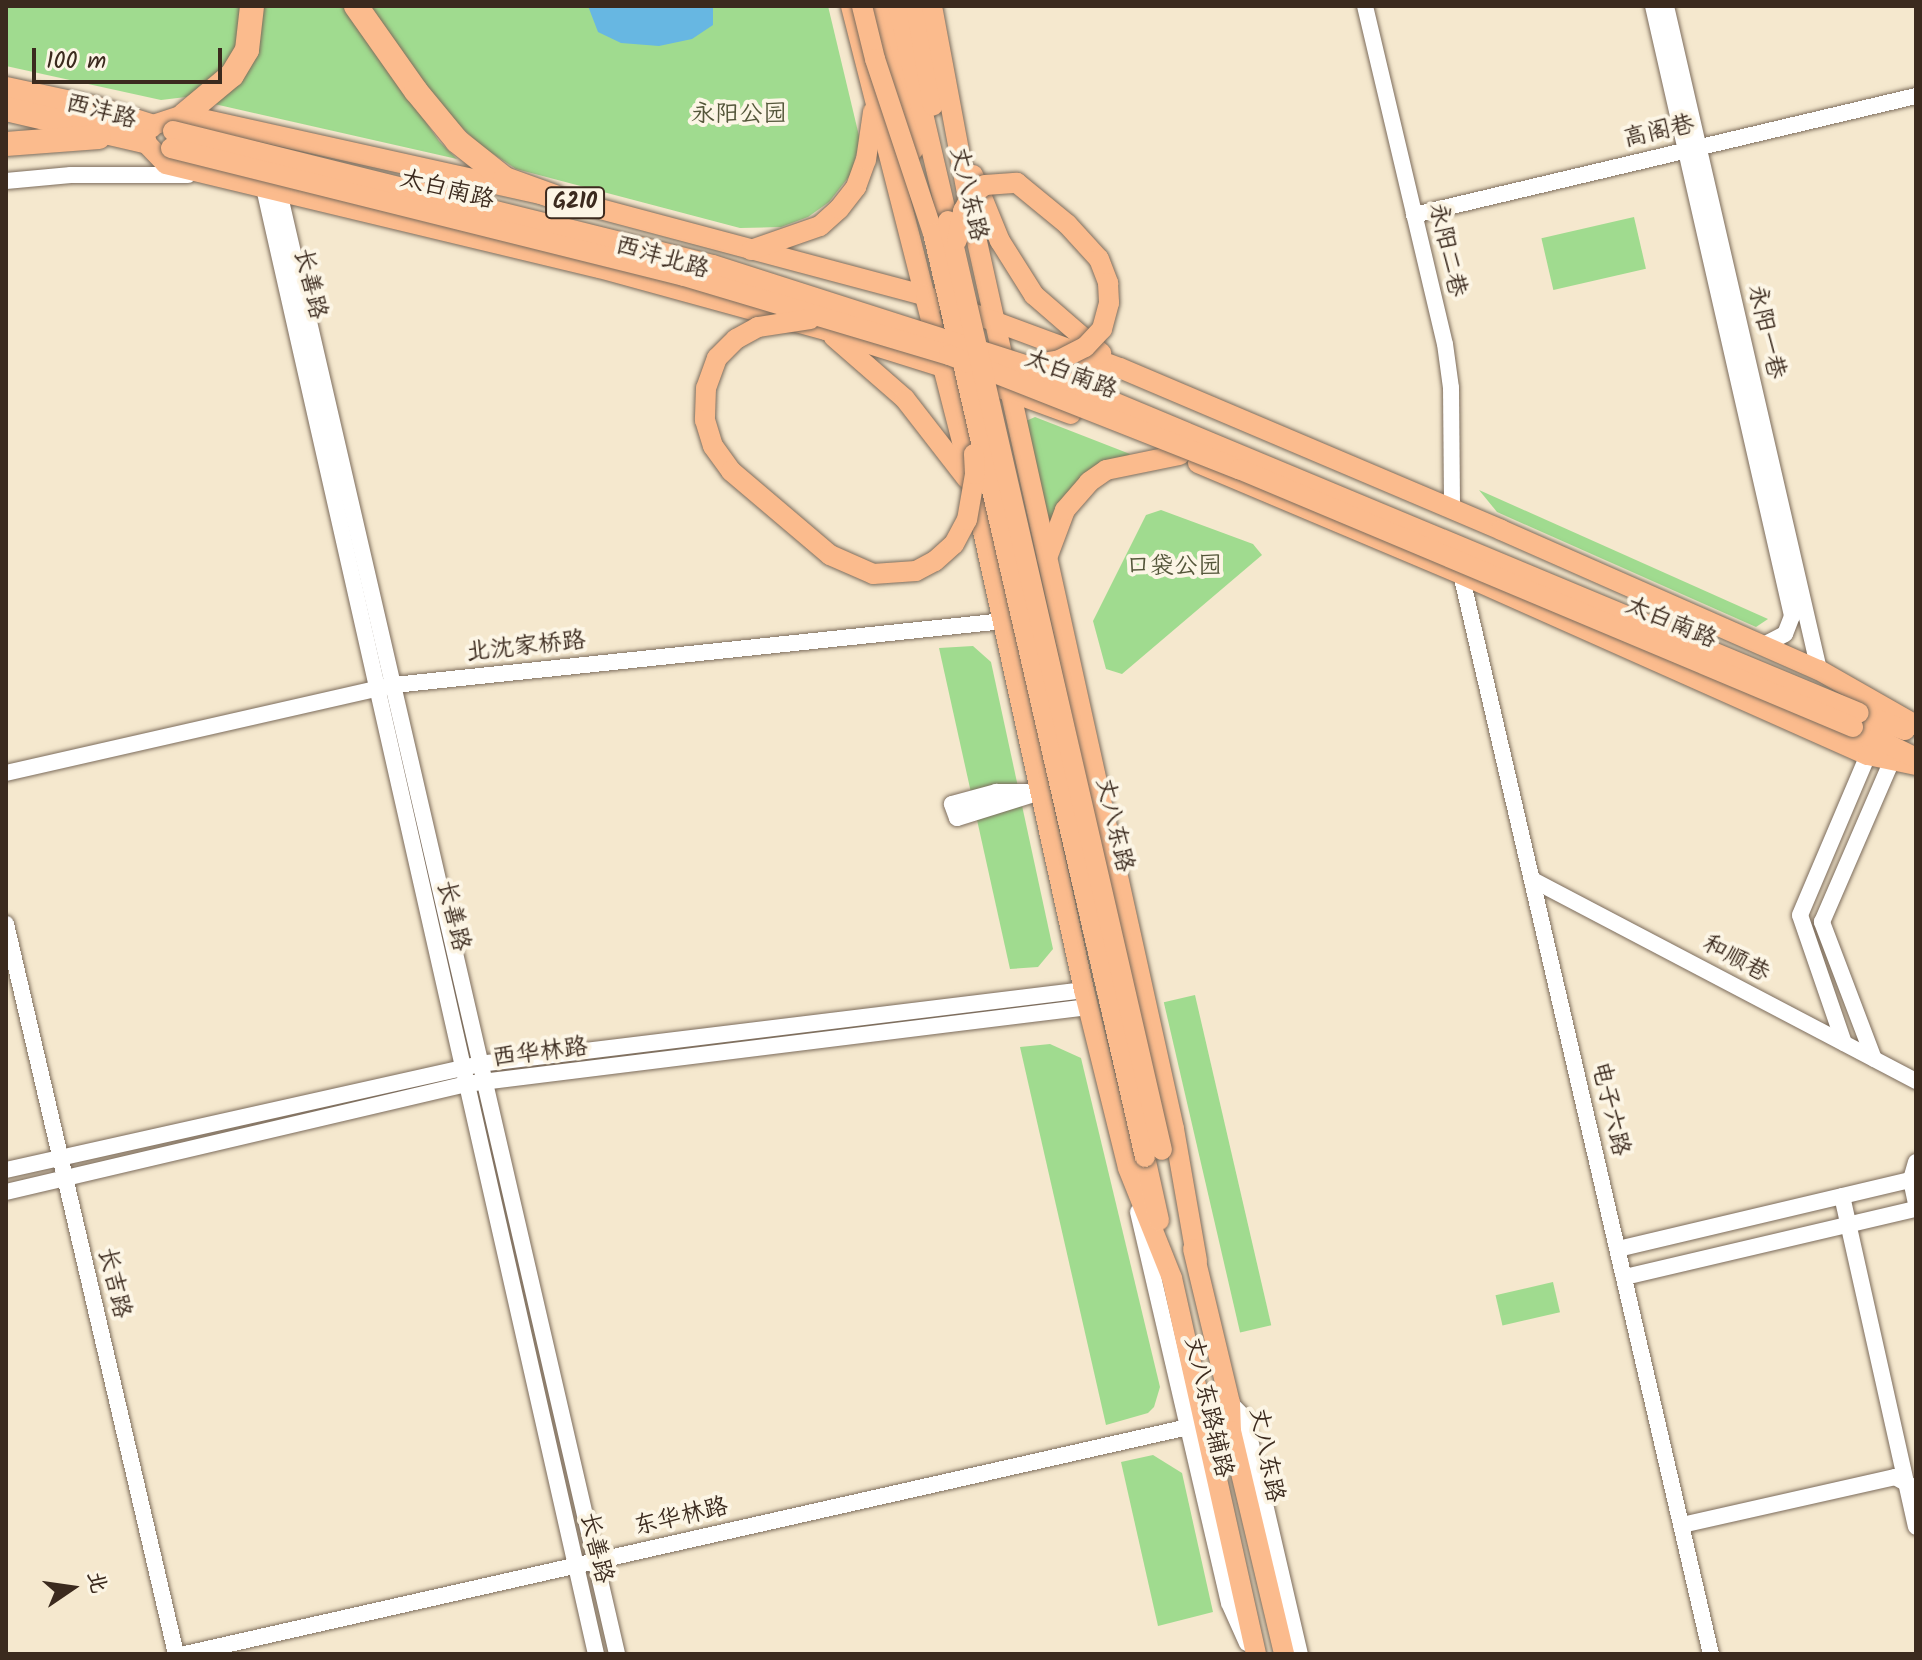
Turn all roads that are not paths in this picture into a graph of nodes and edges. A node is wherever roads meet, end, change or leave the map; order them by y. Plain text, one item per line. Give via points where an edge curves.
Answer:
1 (252, 6) edge
2 (356, 6) edge
3 (851, 6) edge
4 (862, 6) edge
5 (880, 6) edge
6 (898, 6) edge
7 (916, 6) edge
8 (932, 6) edge
9 (1365, 6) edge
10 (1653, 6) edge
11 (1666, 6) edge
12 (8, 93) edge
13 (1916, 96) edge
14 (874, 104) junction
15 (157, 133) junction
16 (957, 135) junction
17 (6, 144) edge
18 (1693, 148) junction
19 (208, 174) junction
20 (6, 181) edge
21 (272, 190) junction
22 (555, 197) junction
23 (1414, 215) junction
24 (940, 227) junction
25 (751, 250) junction
26 (958, 267) junction
27 (926, 296) junction
28 (995, 321) junction
29 (827, 325) junction
30 (1027, 366) junction
31 (943, 367) junction
32 (1120, 368) junction
33 (1010, 390) junction
34 (971, 411) junction
35 (1179, 455) junction
36 (973, 486) junction
37 (1452, 508) junction
38 (1047, 558) junction
39 (1461, 574) junction
40 (1058, 613) junction
41 (1002, 622) junction
42 (1761, 646) junction
43 (1819, 670) junction
44 (394, 685) junction
45 (377, 688) junction
46 (1856, 720) junction
47 (1916, 725) edge
48 (1916, 734) edge
49 (1868, 755) junction
50 (1916, 758) edge
51 (1892, 760) junction
52 (1916, 765) edge
53 (6, 773) edge
54 (1533, 880) junction
55 (6, 924) edge
56 (1086, 998) junction
57 (1844, 1043) junction
58 (1874, 1059) junction
59 (479, 1064) junction
60 (464, 1076) junction
61 (1916, 1081) edge
62 (484, 1084) junction
63 (60, 1157) junction
64 (1145, 1158) junction
65 (1916, 1162) edge
66 (6, 1170) edge
67 (66, 1179) junction
68 (1911, 1180) junction
69 (6, 1192) edge
70 (1842, 1196) junction
71 (1916, 1206) edge
72 (1848, 1224) junction
73 (1618, 1249) junction
74 (1197, 1261) junction
75 (1625, 1277) junction
76 (1230, 1403) junction
77 (1188, 1427) junction
78 (1231, 1431) junction
79 (1208, 1436) junction
80 (1911, 1485) edge
81 (1682, 1525) junction
82 (1916, 1527) edge
83 (595, 1561) junction
84 (575, 1566) junction
85 (176, 1654) edge
86 (185, 1654) edge
87 (596, 1654) edge
88 (617, 1654) edge
89 (1254, 1654) edge
90 (1284, 1654) edge
91 (1300, 1654) edge
92 (1711, 1654) edge

1 - 15 highway via 247,50 232,75
2 - 22 highway via 457,141 505,179
3 - 14 main road, 丈八东路
4 - 24 main road, bridge via 875,59
5 - 24 main road, 丈八东路, bridge
6 - 24 main road, 丈八东路
7 - 24 main road via 925,44
8 - 16 main road
9 - 23 street, 永阳二巷
10 - 18 street, 永阳一巷
11 - 18 street, 永阳一巷
12 - 15 highway, 西沣路
13 - 18 street, 高阁巷
14 - 25 main road via 866,160 856,187 839,209 820,226
14 - 27 main road, 丈八东路
15 - 17 highway
15 - 19 main road, 西沣北路 via 166,164
15 - 22 main road, 西沣北路 / G210
15 - 29 main road, 太白南路, bridge via 684,276
15 - 30 main road, 太白南路, bridge via 713,265
16 - 28 main road
16 - 32 main road via 1000,241 1034,295
18 - 23 street, 高阁巷
18 - 42 street, 永阳一巷 via 1792,616 1785,634
18 - 43 street, 永阳一巷
19 - 20 street
19 - 21 main road, 西沣北路
21 - 29 main road, 西沣北路
21 - 44 street, 长善路
21 - 45 street, 长善路
22 - 25 main road, 西沣北路 / G210
23 - 37 street, 永阳二巷 via 1451,388
24 - 26 main road, 丈八东路, bridge
24 - 34 main road, 丈八东路, bridge
25 - 27 main road, 西沣北路 / G210
26 - 30 main road, bridge via 956,230 963,211 972,195 1000,182 1017,183 1038,197 1099,259 1109,303 1102,329 1085,347 1060,360
26 - 64 main road, 丈八东路, bridge
27 - 28 main road, 西沣北路 / G210
27 - 31 main road, 丈八东路
28 - 32 main road, 太白南路
28 - 33 main road
29 - 31 main road, 西沣北路
29 - 34 main road, bridge via 787,320 736,339 717,358 706,388 705,420 713,446 731,471 830,555 873,574 894,575 916,571 954,544 967,520 975,474
29 - 36 main road via 905,399
29 - 46 main road, 太白南路, bridge via 949,355
30 - 46 main road, 太白南路, bridge
31 - 33 main road, 西沣北路
31 - 36 main road, 丈八东路
32 - 37 main road, 太白南路
33 - 35 main road, 太白南路
33 - 38 main road
34 - 64 main road, 丈八东路, bridge
35 - 38 main road via 1106,470 1089,482 1065,510
35 - 39 main road, 太白南路
36 - 41 main road, 丈八东路
37 - 42 main road, 太白南路
38 - 40 main road
39 - 49 main road, 太白南路
39 - 54 street, 电子六路
40 - 41 street, 北沈家桥路
40 - 74 main road via 1174,1129
41 - 44 street, 北沈家桥路
41 - 56 main road, 丈八东路
42 - 43 main road, 太白南路
43 - 47 main road, 太白南路
44 - 45 street, 北沈家桥路
44 - 59 street, 长善路
45 - 53 street, 北沈家桥路
45 - 60 street, 长善路
46 - 48 main road, 太白南路
46 - 50 main road, 太白南路
49 - 51 main road, 太白南路
49 - 57 street via 1800,915
51 - 52 main road, 太白南路
51 - 58 street via 1822,922
54 - 57 street, 和顺巷
54 - 73 street, 电子六路
55 - 63 street, 长吉路
56 - 59 street, 西华林路
56 - 62 street, 西华林路
56 - 64 main road, 丈八东路
57 - 58 street, 和顺巷
58 - 61 street, 和顺巷
59 - 60 street, 西华林路
59 - 62 street, 长善路
60 - 62 street, 西华林路
60 - 63 street, 西华林路
60 - 67 street, 西华林路
60 - 84 street, 长善路
62 - 83 street, 长善路
63 - 66 street, 西华林路
63 - 67 street, 长吉路
64 - 74 main road, 丈八东路
64 - 77 street, 丈八东路辅路
64 - 79 main road, 丈八东路
65 - 68 street
67 - 69 street, 西华林路
67 - 85 street, 长吉路
68 - 70 street
68 - 71 street
70 - 72 street
70 - 73 street
71 - 72 street
72 - 75 street
72 - 80 street
73 - 75 street, 电子六路
74 - 76 main road, 丈八东路
75 - 81 street, 电子六路
76 - 78 main road, 丈八东路
76 - 91 street, 丈八东路辅路 via 1245,1418
77 - 83 street, 东华林路
77 - 89 street, 丈八东路辅路 via 1229,1603
78 - 79 street
78 - 90 main road, 丈八东路
79 - 89 main road, 丈八东路
80 - 81 street via 1895,1477
80 - 82 street
81 - 92 street, 电子六路
83 - 84 street, 东华林路
83 - 88 street, 长善路
84 - 86 street, 东华林路
84 - 87 street, 长善路

